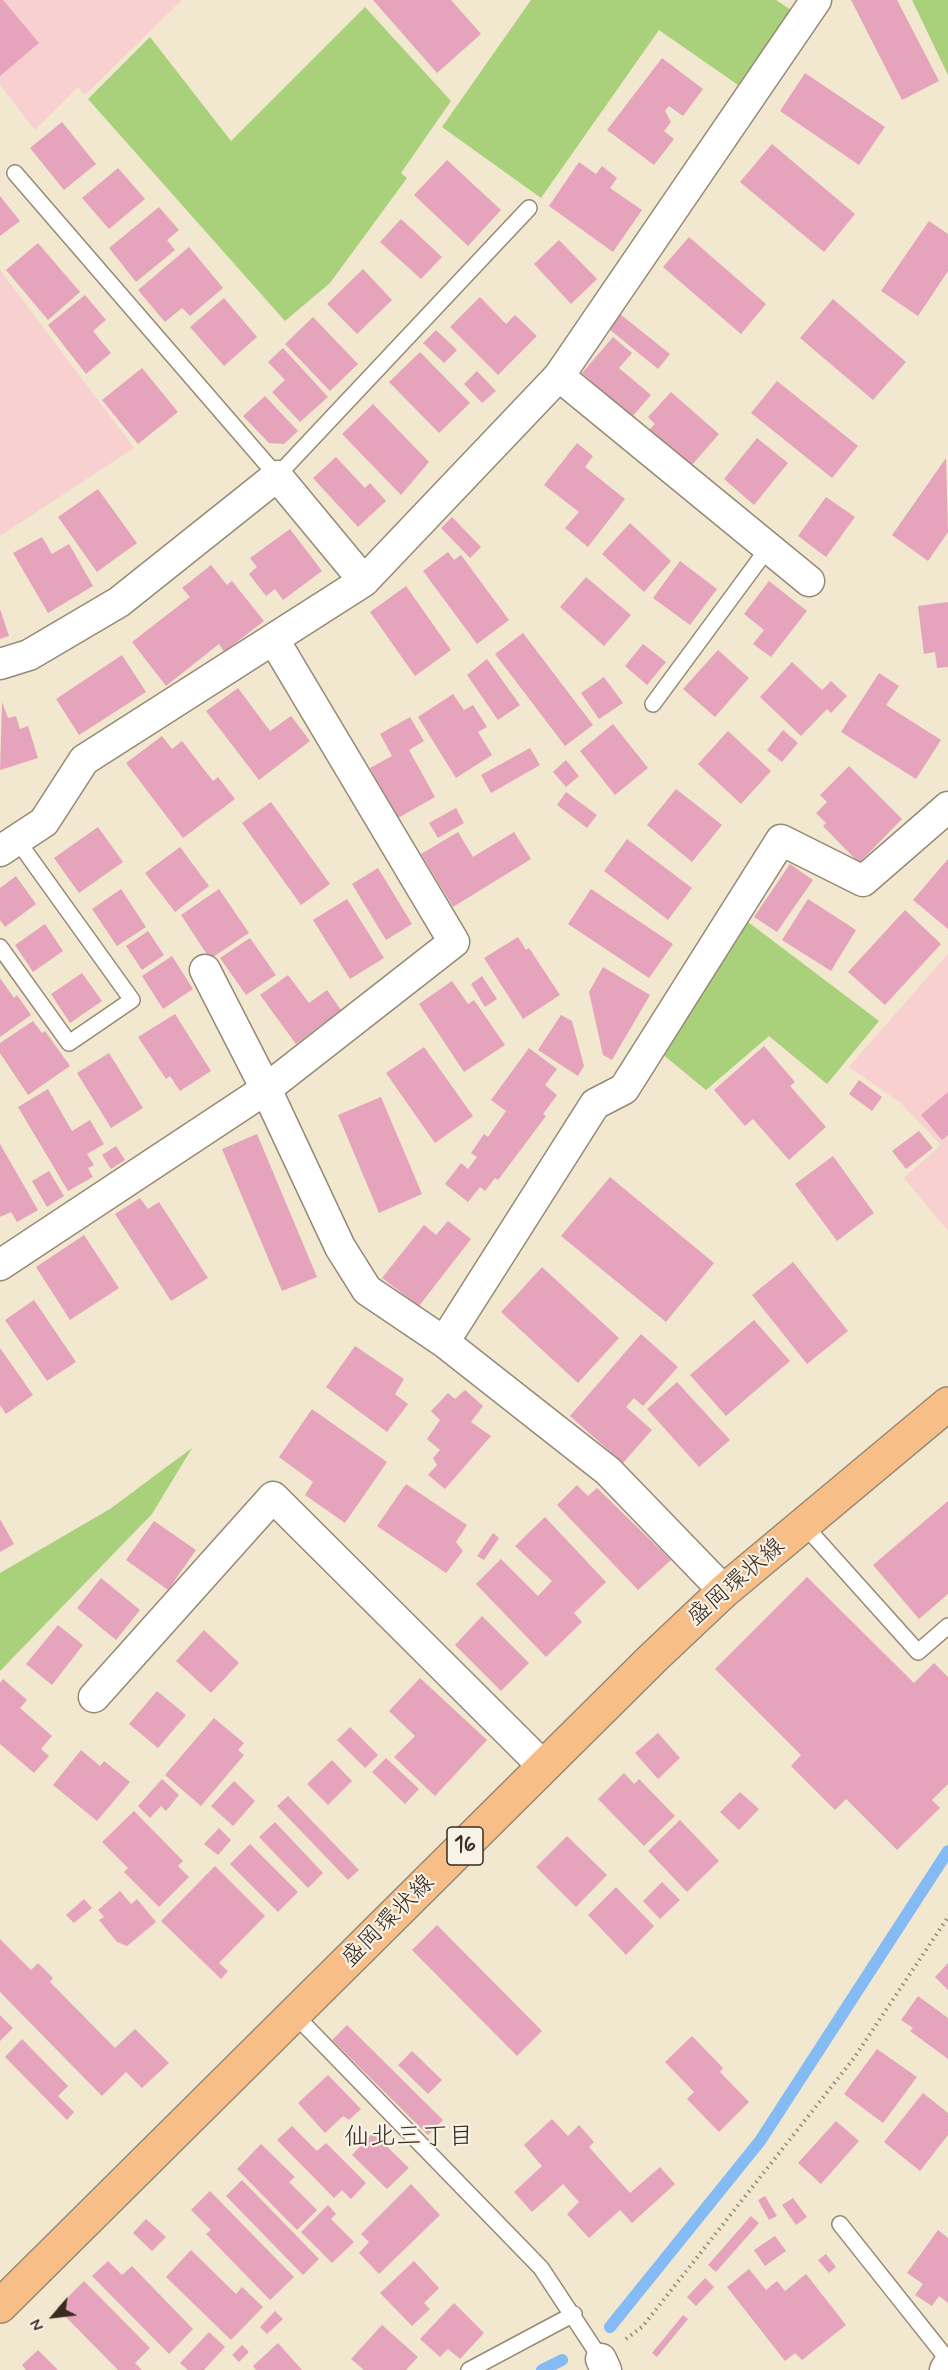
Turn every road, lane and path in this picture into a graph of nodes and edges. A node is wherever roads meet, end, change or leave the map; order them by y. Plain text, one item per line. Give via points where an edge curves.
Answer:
1 (816, 0) edge
2 (15, 173) dead end
3 (529, 207) dead end
4 (560, 376) junction
5 (277, 476) junction
6 (768, 548) junction
7 (364, 581) junction
8 (809, 581) dead end
9 (274, 640) junction
10 (0, 664) edge
11 (653, 704) dead end
12 (948, 807) edge
13 (8, 845) edge
14 (0, 947) edge
15 (205, 970) dead end
16 (266, 1089) junction
17 (0, 1265) edge
18 (444, 1342) junction
19 (948, 1404) edge
20 (804, 1525) junction
21 (724, 1592) junction
22 (948, 1626) edge
23 (94, 1697) dead end
24 (544, 1767) junction
25 (948, 1917) edge
26 (295, 2016) junction
27 (840, 2224) dead end
28 (0, 2306) edge
29 (574, 2314) junction
30 (948, 2360) edge
31 (604, 2364) edge
32 (948, 2365) edge
33 (468, 2370) edge
34 (945, 2370) edge

1 - 4 street
2 - 5 lane
3 - 5 lane
4 - 6 street
4 - 7 street
5 - 7 street
5 - 10 street via 119,602 29,655
6 - 8 street
6 - 11 lane
7 - 9 street
9 - 13 street via 84,760 44,822
9 - 16 street via 454,942
12 - 18 street via 863,881 781,840 624,1089 595,1104
13 - 14 lane via 132,1000 69,1043
15 - 16 street
16 - 17 street
16 - 18 street via 340,1246 367,1290
18 - 21 street via 608,1471
19 - 20 main road, 盛岡環状線 / 16
20 - 21 main road, 盛岡環状線 / 16
20 - 22 lane via 918,1652
21 - 24 main road, 盛岡環状線 / 16
23 - 24 street via 273,1497
24 - 26 main road, 盛岡環状線 / 16
25 - 31 path via 854,2058 643,2326
26 - 28 main road, 盛岡環状線 / 16
26 - 29 lane via 541,2268
27 - 30 lane
29 - 31 lane
29 - 33 lane
32 - 34 street

